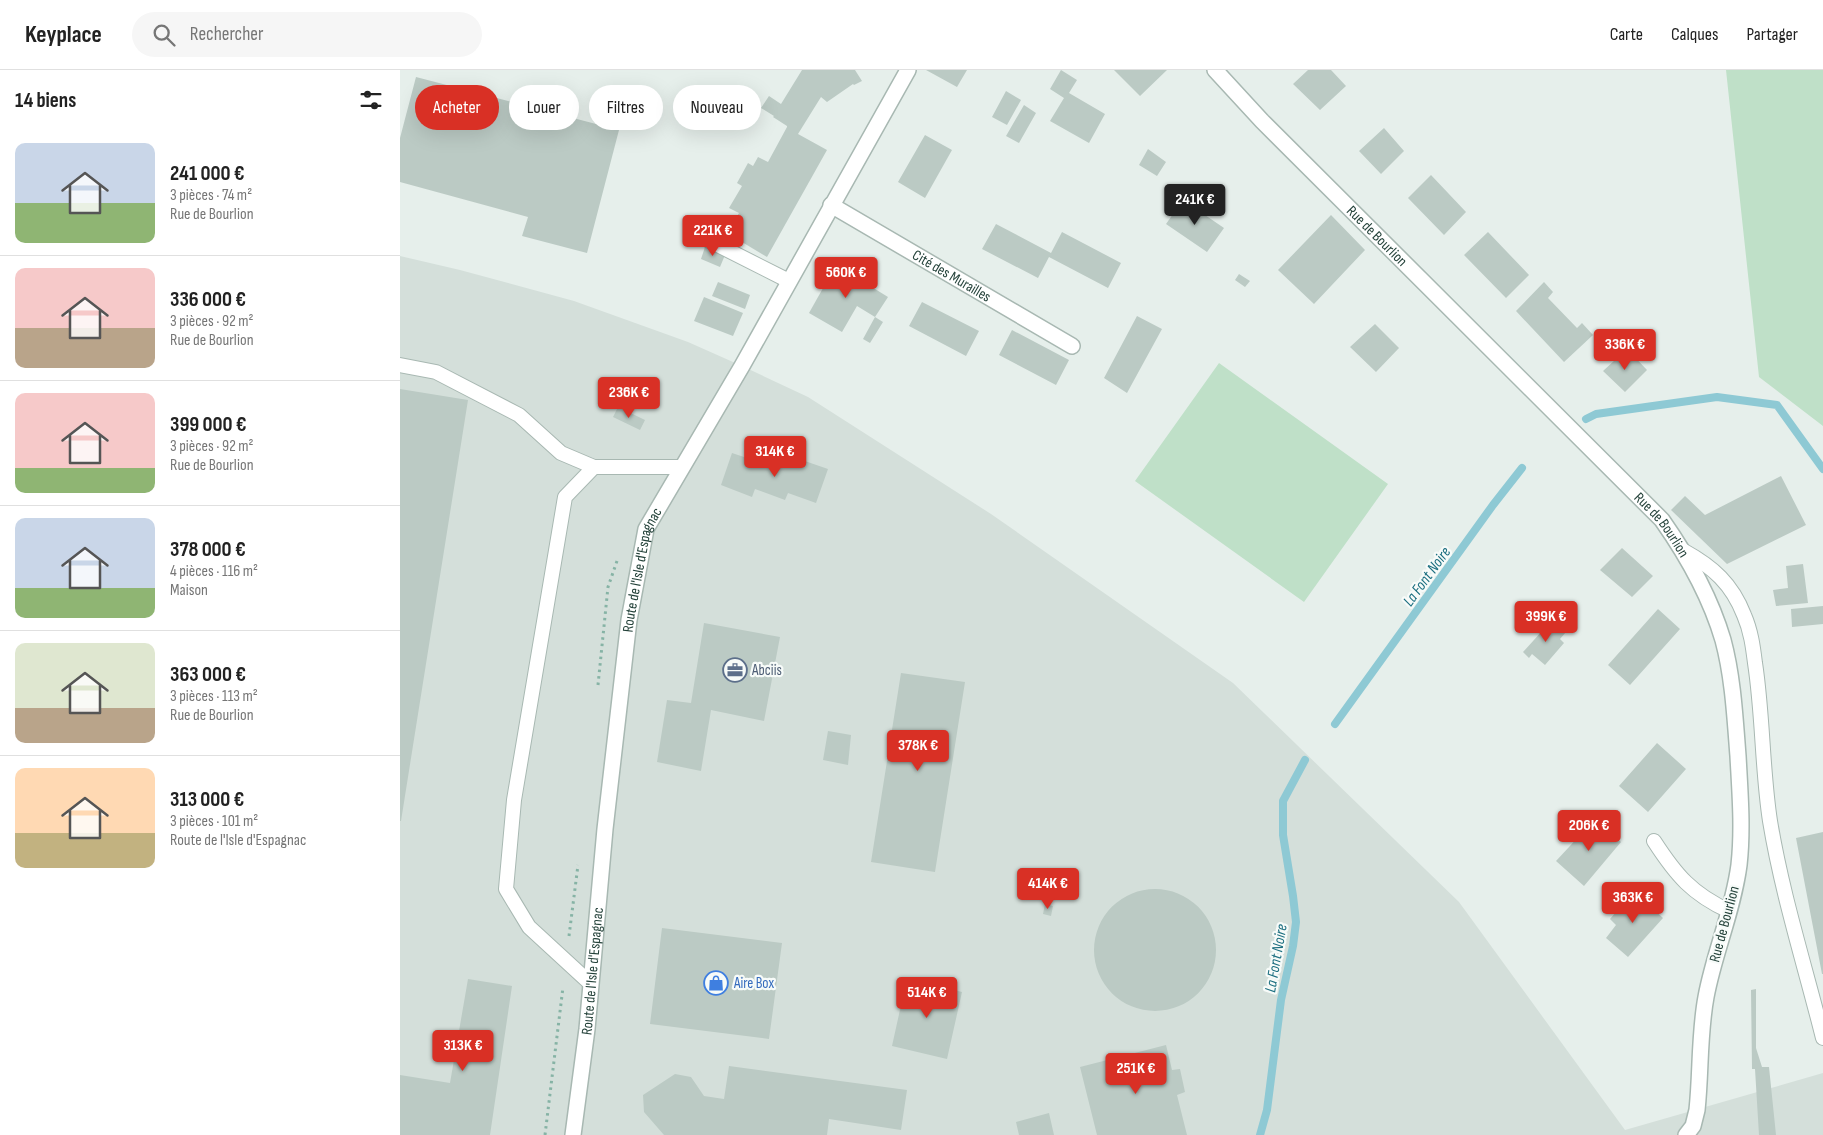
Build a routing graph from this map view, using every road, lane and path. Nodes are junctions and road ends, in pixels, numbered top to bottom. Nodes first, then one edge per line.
1 (908, 70) edge
2 (1215, 70) edge
3 (832, 205) junction
4 (696, 234) dead end
5 (789, 281) junction
6 (1072, 346) dead end
7 (400, 365) edge
8 (594, 467) junction
9 (682, 467) junction
10 (1684, 551) junction
11 (1654, 841) dead end
12 (1730, 911) junction
13 (591, 984) junction
14 (1823, 1038) edge
15 (573, 1135) edge
16 (1686, 1135) edge

1 - 3 street, Route de l'Isle d'Espagnac
2 - 10 street, Rue de Bourlion
3 - 5 street, Route de l'Isle d'Espagnac
3 - 6 street, Cité des Murailles
4 - 5 lane
5 - 9 street, Route de l'Isle d'Espagnac
7 - 8 lane
8 - 9 lane
8 - 13 lane
9 - 13 street, Route de l'Isle d'Espagnac
10 - 12 street, Rue de Bourlion
10 - 14 lane
11 - 12 lane
12 - 16 street, Rue de Bourlion
13 - 15 street, Route de l'Isle d'Espagnac

